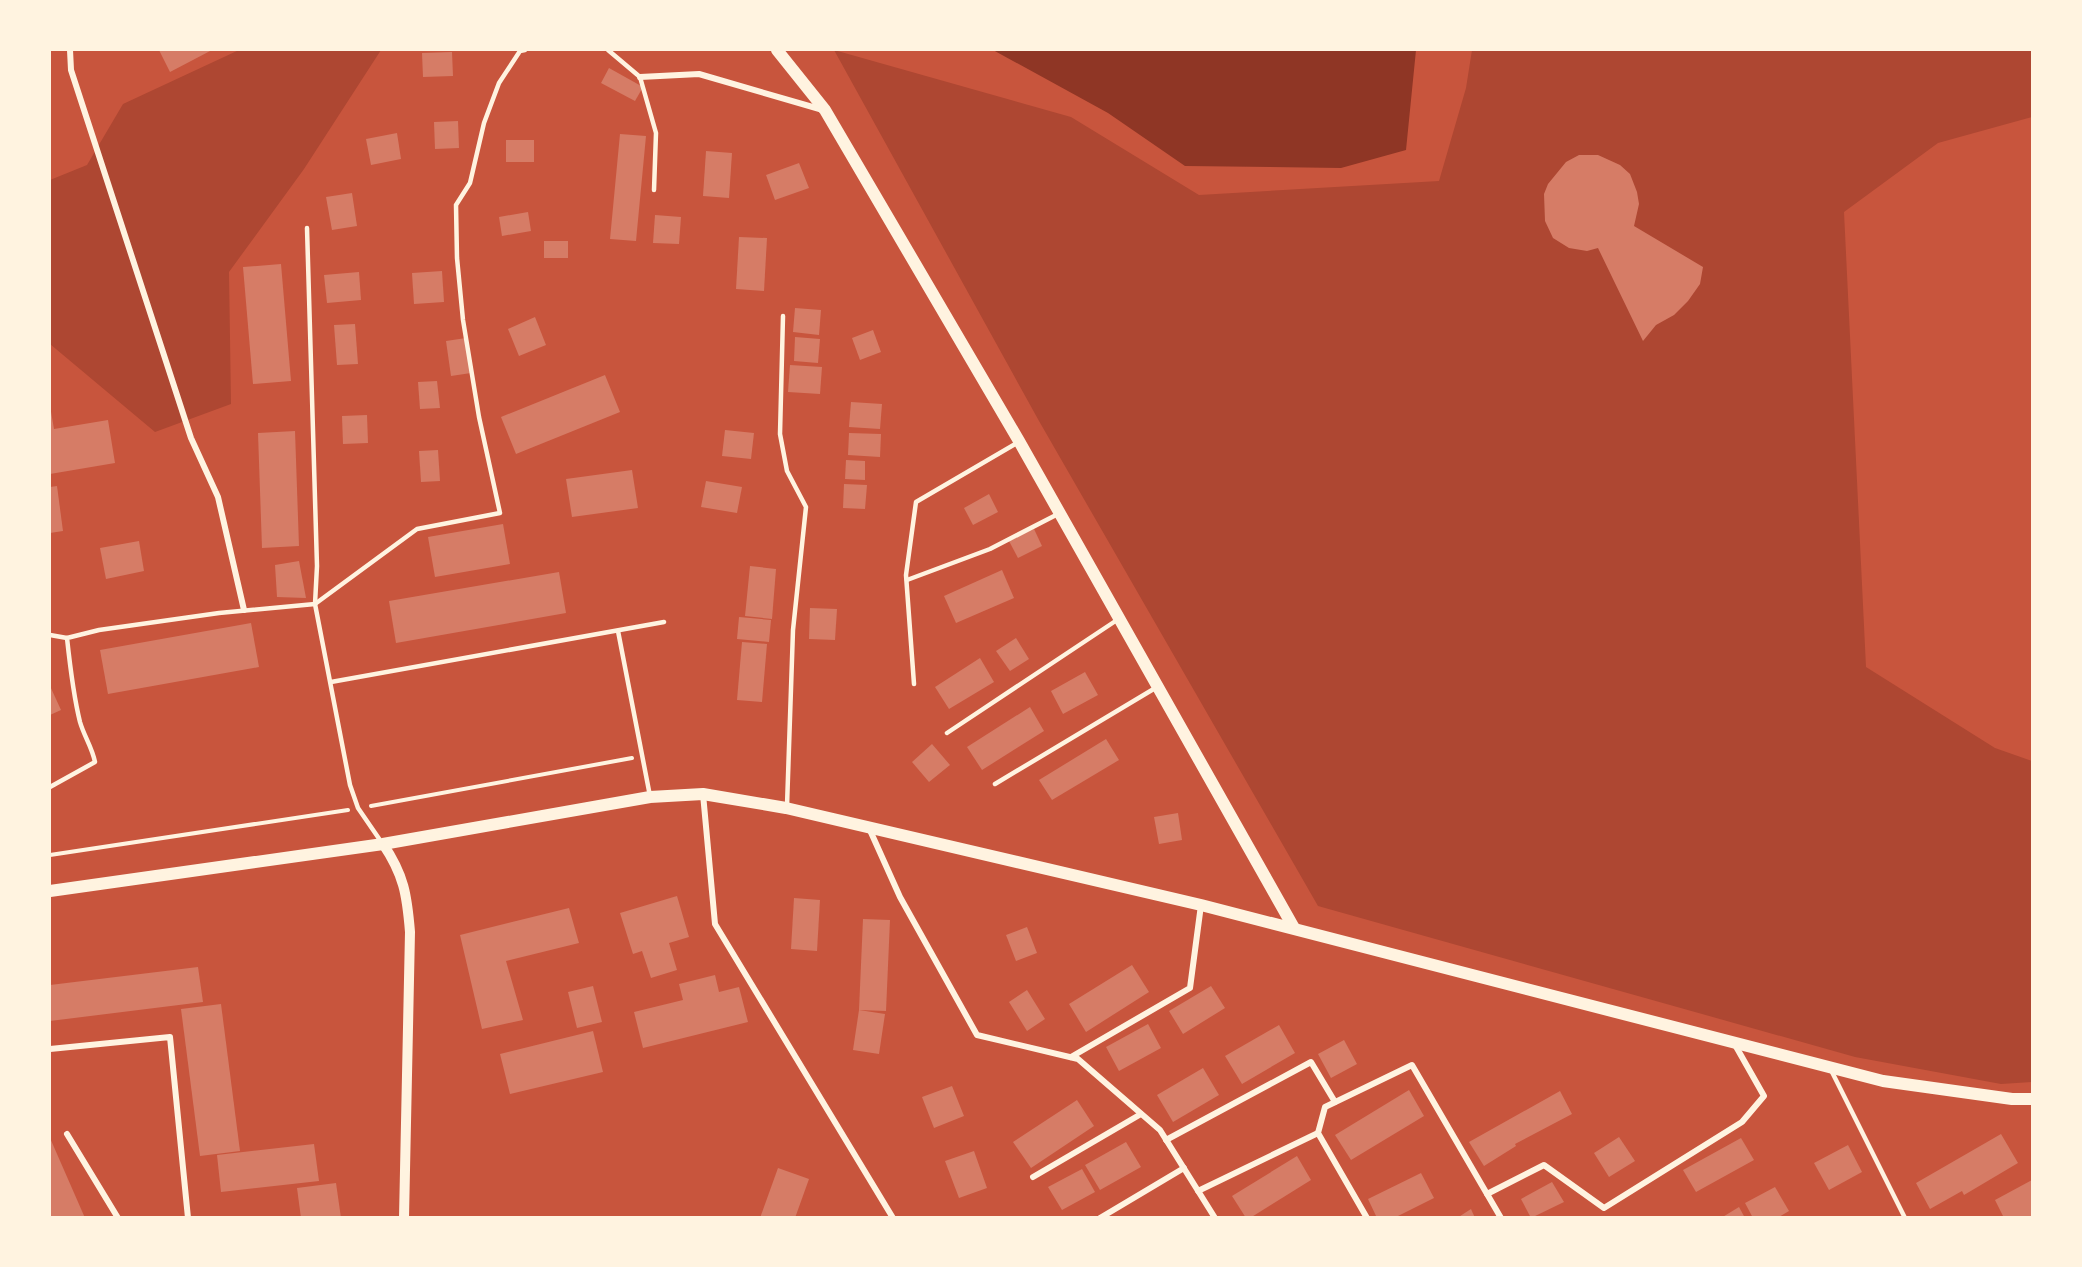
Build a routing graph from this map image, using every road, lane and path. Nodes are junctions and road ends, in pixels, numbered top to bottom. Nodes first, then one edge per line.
1 (70, 50) edge
2 (525, 50) edge
3 (608, 50) edge
4 (777, 50) edge
5 (640, 77) junction
6 (825, 110) junction
7 (654, 190) dead end
8 (308, 228) dead end
9 (783, 316) dead end
10 (1019, 441) junction
11 (1059, 513) junction
12 (907, 580) junction
13 (315, 604) junction
14 (244, 610) junction
15 (1119, 619) junction
16 (664, 622) dead end
17 (618, 631) junction
18 (50, 635) edge
19 (67, 638) junction
20 (331, 682) junction
21 (914, 684) dead end
22 (1157, 687) junction
23 (947, 734) dead end
24 (995, 784) dead end
25 (50, 787) edge
26 (703, 794) junction
27 (650, 797) junction
28 (786, 808) junction
29 (869, 828) junction
30 (383, 844) junction
31 (50, 891) edge
32 (1201, 905) junction
33 (1294, 928) junction
34 (1733, 1040) junction
35 (50, 1049) edge
36 (1071, 1058) junction
37 (1830, 1066) junction
38 (2032, 1099) edge
39 (1335, 1101) junction
40 (1141, 1114) junction
41 (1317, 1133) junction
42 (67, 1134) dead end
43 (1166, 1140) junction
44 (1184, 1168) junction
45 (1033, 1177) dead end
46 (1198, 1191) junction
47 (1487, 1194) junction
48 (118, 1218) edge
49 (189, 1218) edge
50 (404, 1218) edge
51 (893, 1218) edge
52 (1100, 1218) edge
53 (1215, 1218) edge
54 (1367, 1218) edge
55 (1501, 1218) edge
56 (1905, 1218) edge

1 - 14 street
2 - 13 lane
3 - 5 lane
4 - 6 main road
5 - 6 street
5 - 7 lane
6 - 10 main road
8 - 13 lane
9 - 28 lane
10 - 11 main road
10 - 12 lane
11 - 12 lane
11 - 15 main road
12 - 21 lane
13 - 14 lane
13 - 20 lane
14 - 19 lane
15 - 22 main road
15 - 23 lane
16 - 17 lane
17 - 20 lane
17 - 27 lane
18 - 19 lane
19 - 25 lane
20 - 30 lane
22 - 24 lane
22 - 33 main road
26 - 27 main road
26 - 28 main road
26 - 51 street
27 - 30 main road
28 - 29 main road
29 - 32 main road
29 - 36 street
30 - 31 main road
30 - 50 street
32 - 33 main road
32 - 36 street
33 - 34 main road
34 - 37 main road
34 - 47 street
35 - 49 street
36 - 40 street
37 - 38 main road
37 - 56 lane
39 - 41 street
39 - 43 street
39 - 47 street
40 - 43 street
40 - 45 street
41 - 46 street
41 - 54 street
42 - 48 street
43 - 44 street
44 - 46 street
44 - 52 street
46 - 53 street
47 - 55 street

